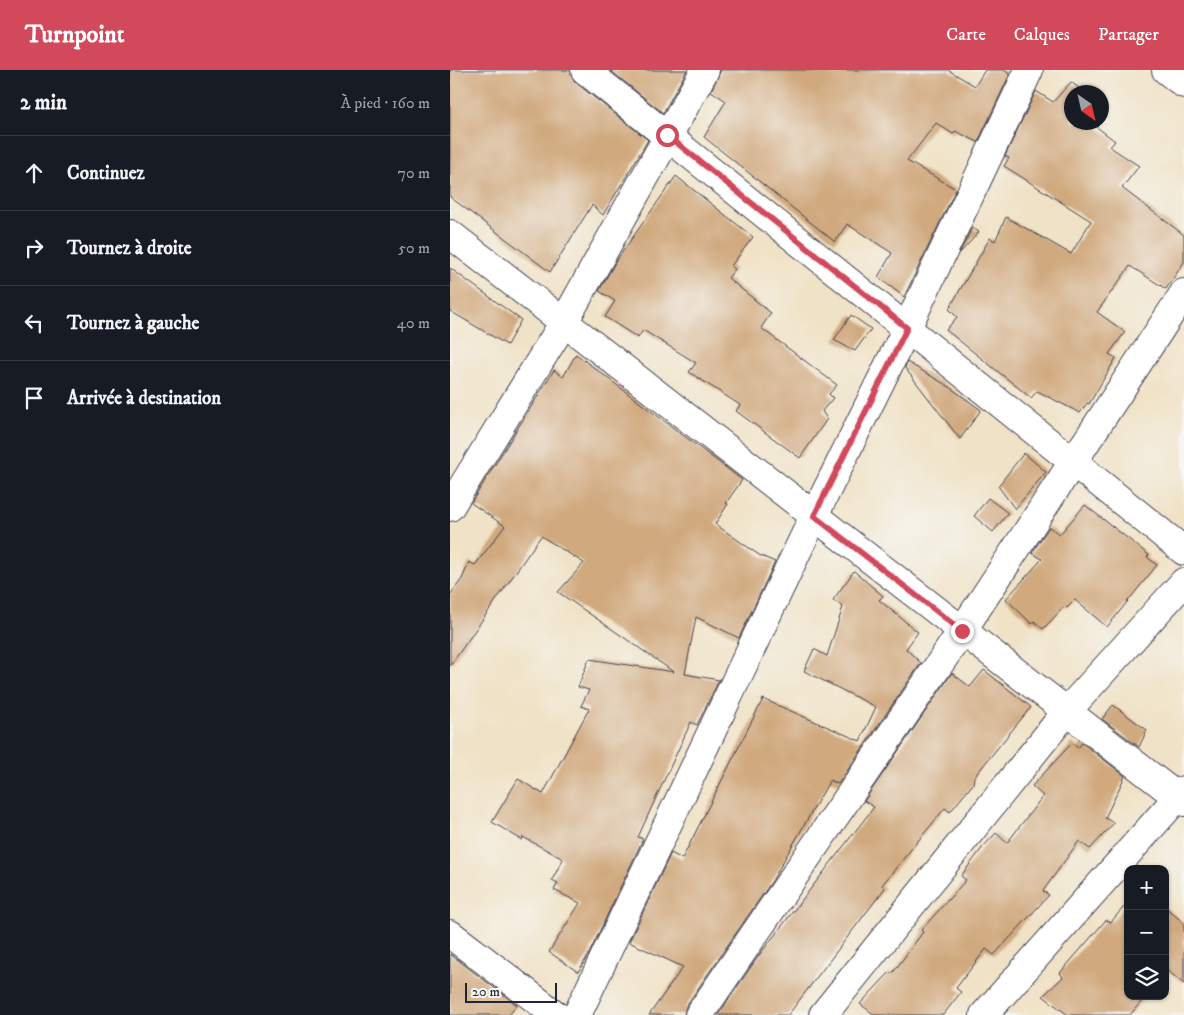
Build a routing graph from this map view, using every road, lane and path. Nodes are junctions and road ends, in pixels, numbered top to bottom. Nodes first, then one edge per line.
1 (586, 70) edge
2 (705, 70) edge
3 (1029, 70) edge
4 (1166, 70) edge
5 (1184, 84) edge
6 (667, 135) junction
7 (450, 234) edge
8 (1184, 292) edge
9 (564, 322) junction
10 (907, 328) junction
11 (1074, 462) junction
12 (450, 508) edge
13 (814, 516) junction
14 (1184, 551) edge
15 (1184, 582) edge
16 (962, 631) junction
17 (1067, 711) junction
18 (1182, 796) edge
19 (450, 934) edge
20 (556, 1015) edge
21 (576, 1015) edge
22 (699, 1015) edge
23 (823, 1015) edge
24 (984, 1015) edge

1 - 6 street
2 - 6 street
3 - 10 street
4 - 5 street
6 - 9 street
6 - 10 street
7 - 9 street
8 - 11 street
9 - 12 street
9 - 13 street
10 - 11 street
10 - 13 street
11 - 14 street
11 - 16 street
13 - 16 street
13 - 21 street
15 - 17 street
16 - 17 street
16 - 22 street
17 - 18 street
17 - 23 street
18 - 24 street
19 - 20 street

